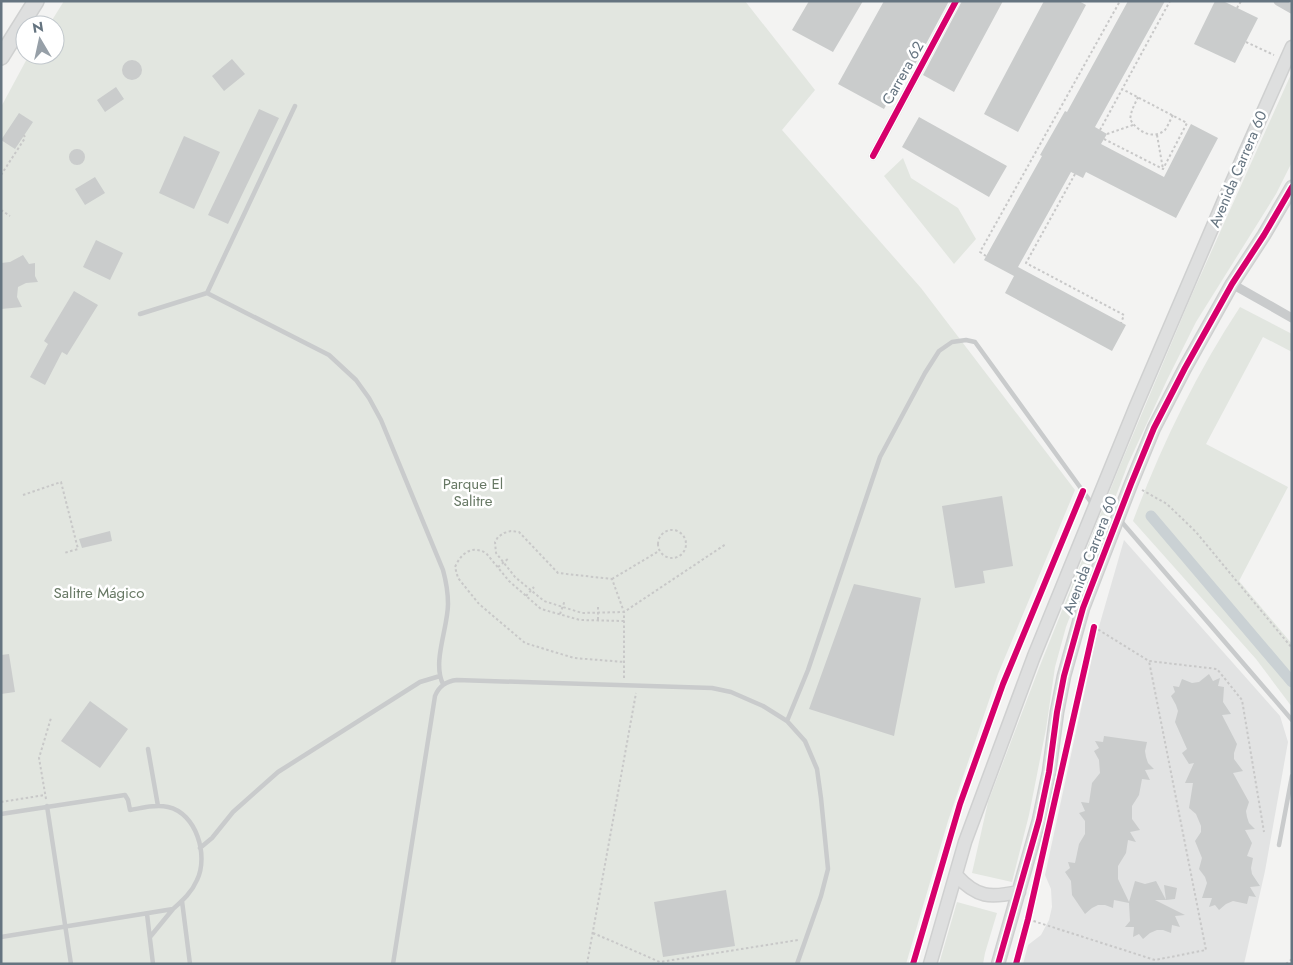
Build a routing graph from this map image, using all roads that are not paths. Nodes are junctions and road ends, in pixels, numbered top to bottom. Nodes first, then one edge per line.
1 (36, 1) edge
2 (956, 1) edge
3 (1278, 1) edge
4 (1292, 9) edge
5 (1292, 47) edge
6 (1, 57) edge
7 (295, 106) dead end
8 (873, 156) dead end
9 (1292, 186) edge
10 (1232, 284) junction
11 (207, 293) junction
12 (140, 314) dead end
13 (1292, 318) edge
14 (1094, 506) junction
15 (1117, 518) junction
16 (440, 676) junction
17 (443, 684) junction
18 (787, 720) junction
19 (1292, 720) edge
20 (148, 749) dead end
21 (1292, 776) edge
22 (47, 806) junction
23 (158, 806) junction
24 (1, 814) edge
25 (1279, 845) dead end
26 (200, 848) junction
27 (956, 875) junction
28 (1019, 892) junction
29 (182, 901) junction
30 (173, 909) junction
31 (147, 914) junction
32 (65, 927) junction
33 (1, 936) edge
34 (150, 937) junction
35 (70, 964) edge
36 (153, 964) edge
37 (190, 964) edge
38 (394, 964) edge
39 (797, 964) edge
40 (930, 964) edge
41 (998, 964) edge

1 - 6 main road
2 - 8 street, Carrera 62
3 - 4 street
5 - 14 main road, Avenida Carrera 60
7 - 11 lane
9 - 10 main road, Avenida Carrera 60
10 - 13 street
10 - 15 main road, Avenida Carrera 60
11 - 12 lane
11 - 16 lane
14 - 18 lane
14 - 27 main road, Avenida Carrera 60
15 - 19 lane
15 - 28 main road, Avenida Carrera 60
16 - 17 lane
16 - 26 lane
17 - 18 lane
17 - 38 lane
18 - 39 lane
20 - 23 lane
21 - 25 lane
22 - 23 lane
22 - 24 lane
22 - 32 lane
23 - 26 lane
26 - 29 lane
27 - 28 main road
27 - 40 main road, Avenida Carrera 60
28 - 41 main road, Avenida Carrera 60
29 - 30 lane
29 - 37 lane
30 - 31 lane
30 - 34 lane
31 - 32 lane
31 - 34 lane
32 - 33 lane
32 - 35 lane
34 - 36 lane

